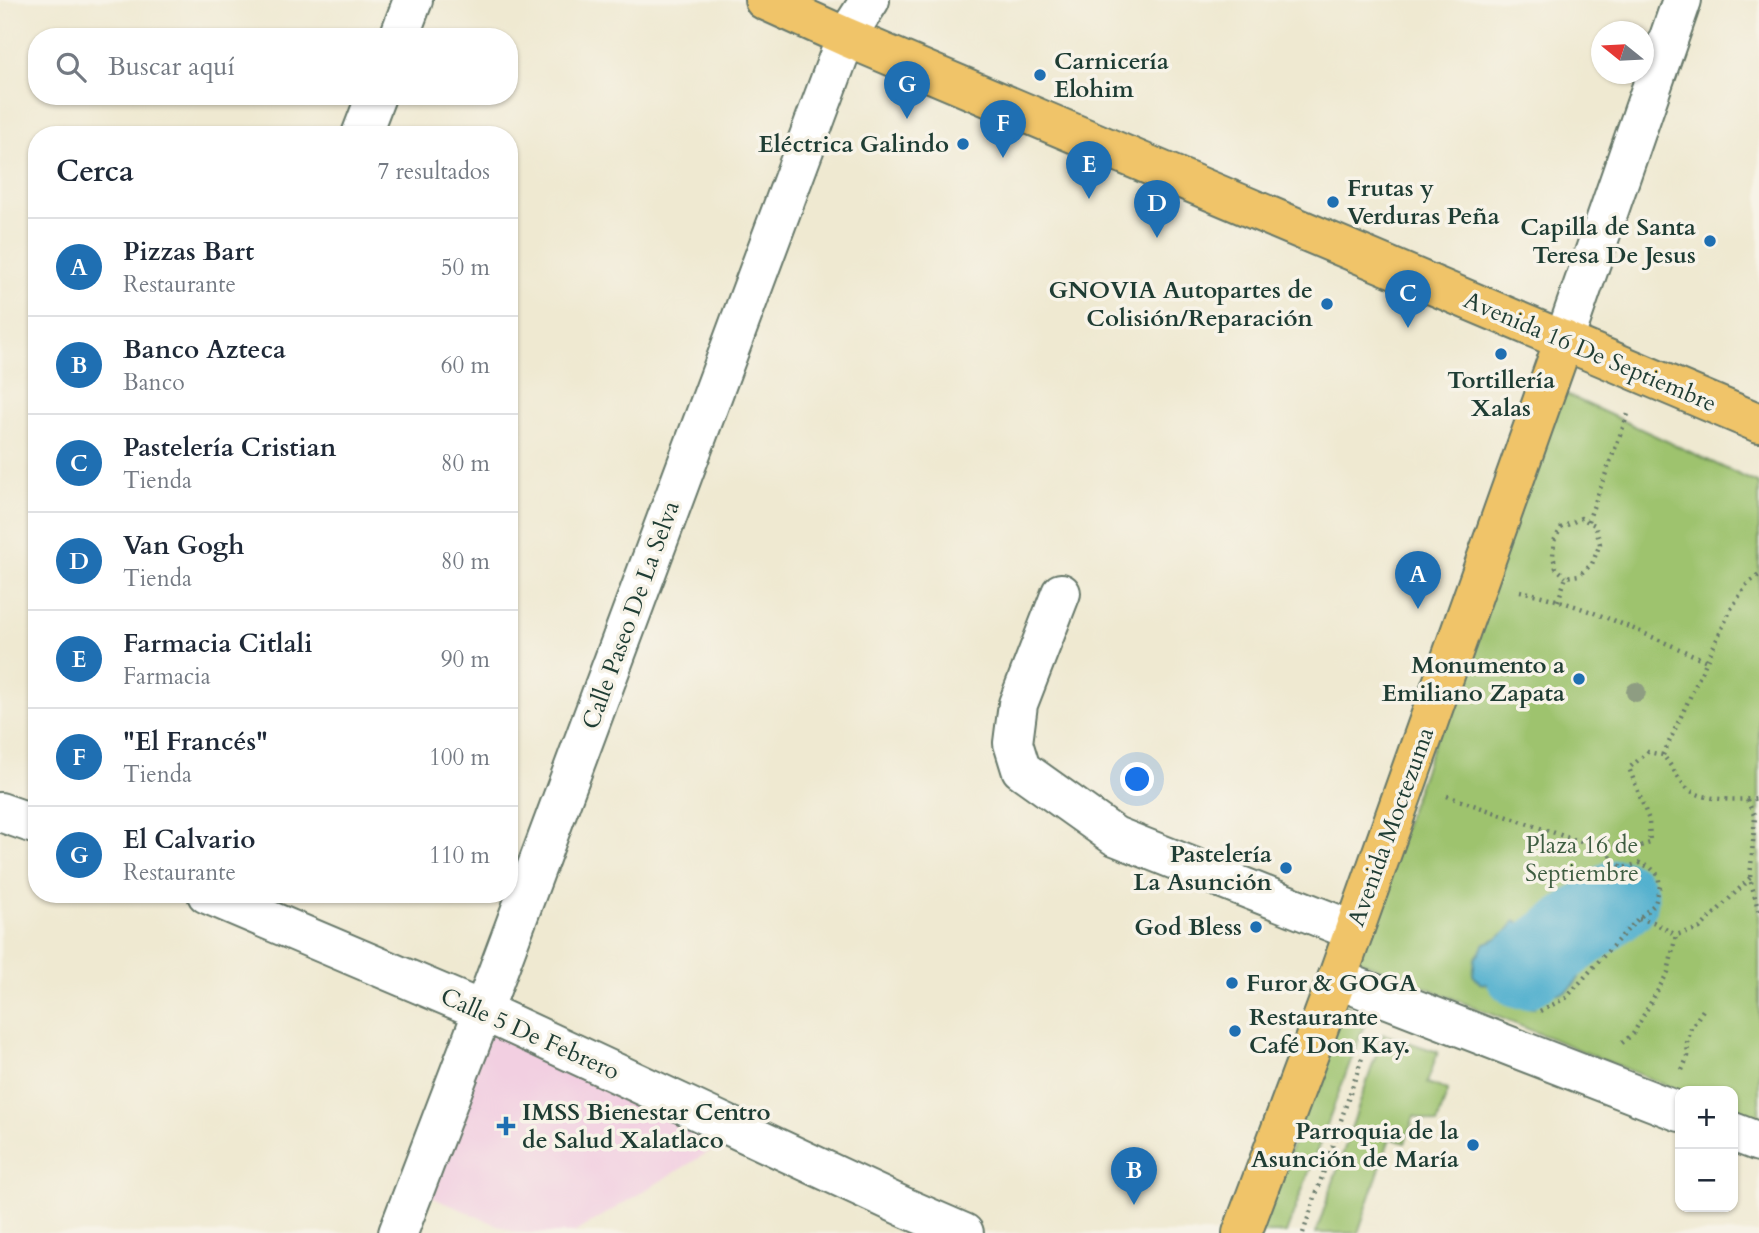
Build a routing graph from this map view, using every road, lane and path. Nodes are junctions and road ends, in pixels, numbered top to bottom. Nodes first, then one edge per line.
1 (414, 0) edge
2 (764, 0) edge
3 (870, 0) edge
4 (1682, 0) edge
5 (403, 28) edge
6 (846, 37) junction
7 (373, 105) edge
8 (364, 126) edge
9 (1564, 340) junction
10 (1759, 424) edge
11 (1621, 433) dead end
12 (1588, 521) junction
13 (1759, 575) edge
14 (1566, 576) junction
15 (1478, 582) junction
16 (1061, 593) dead end
17 (1558, 601) junction
18 (1707, 661) junction
19 (1663, 755) junction
20 (1407, 782) junction
21 (1759, 798) edge
22 (1747, 800) junction
23 (0, 813) edge
24 (28, 822) edge
25 (1759, 833) edge
26 (1753, 838) junction
27 (1607, 842) junction
28 (1750, 878) junction
29 (1759, 882) edge
30 (228, 903) edge
31 (1759, 913) edge
32 (1637, 919) junction
33 (1354, 931) junction
34 (1676, 935) junction
35 (1337, 979) junction
36 (1382, 996) junction
37 (1703, 1010) dead end
38 (482, 1011) junction
39 (1539, 1012) dead end
40 (1574, 1071) junction
41 (1682, 1086) edge
42 (1675, 1092) edge
43 (1738, 1134) edge
44 (1759, 1142) edge
45 (898, 1220) edge
46 (398, 1233) edge
47 (964, 1233) edge
48 (1241, 1233) edge
49 (1303, 1233) edge

1 - 5 street
2 - 6 main road, Avenida 16 De Septiembre
3 - 6 street, Calle Paseo De La Selva
4 - 9 street
6 - 9 main road, Avenida 16 De Septiembre
6 - 38 street, Calle Paseo De La Selva
7 - 8 street
9 - 10 main road, Avenida 16 De Septiembre
9 - 15 main road, Avenida Moctezuma
11 - 12 path
12 - 14 path
12 - 14 path
13 - 18 path
14 - 17 path
15 - 17 path
15 - 20 main road, Avenida Moctezuma
16 - 33 street
17 - 18 path
18 - 19 path
19 - 22 path
19 - 27 path
20 - 27 path
20 - 33 main road, Avenida Moctezuma
21 - 22 path
22 - 26 path
23 - 24 street
25 - 26 path
26 - 28 path
27 - 32 path
28 - 29 path
28 - 31 path
28 - 34 path
30 - 38 street, Calle 5 De Febrero
32 - 34 path
32 - 39 path
33 - 35 main road, Avenida Moctezuma
34 - 40 path
35 - 36 street
35 - 48 main road, Avenida Moctezuma
36 - 40 street
36 - 49 path
37 - 41 path
38 - 45 street, Calle 5 De Febrero
38 - 46 street, Calle Paseo De La Selva
40 - 42 street
43 - 44 street
45 - 47 street, Calle 5 De Febrero

